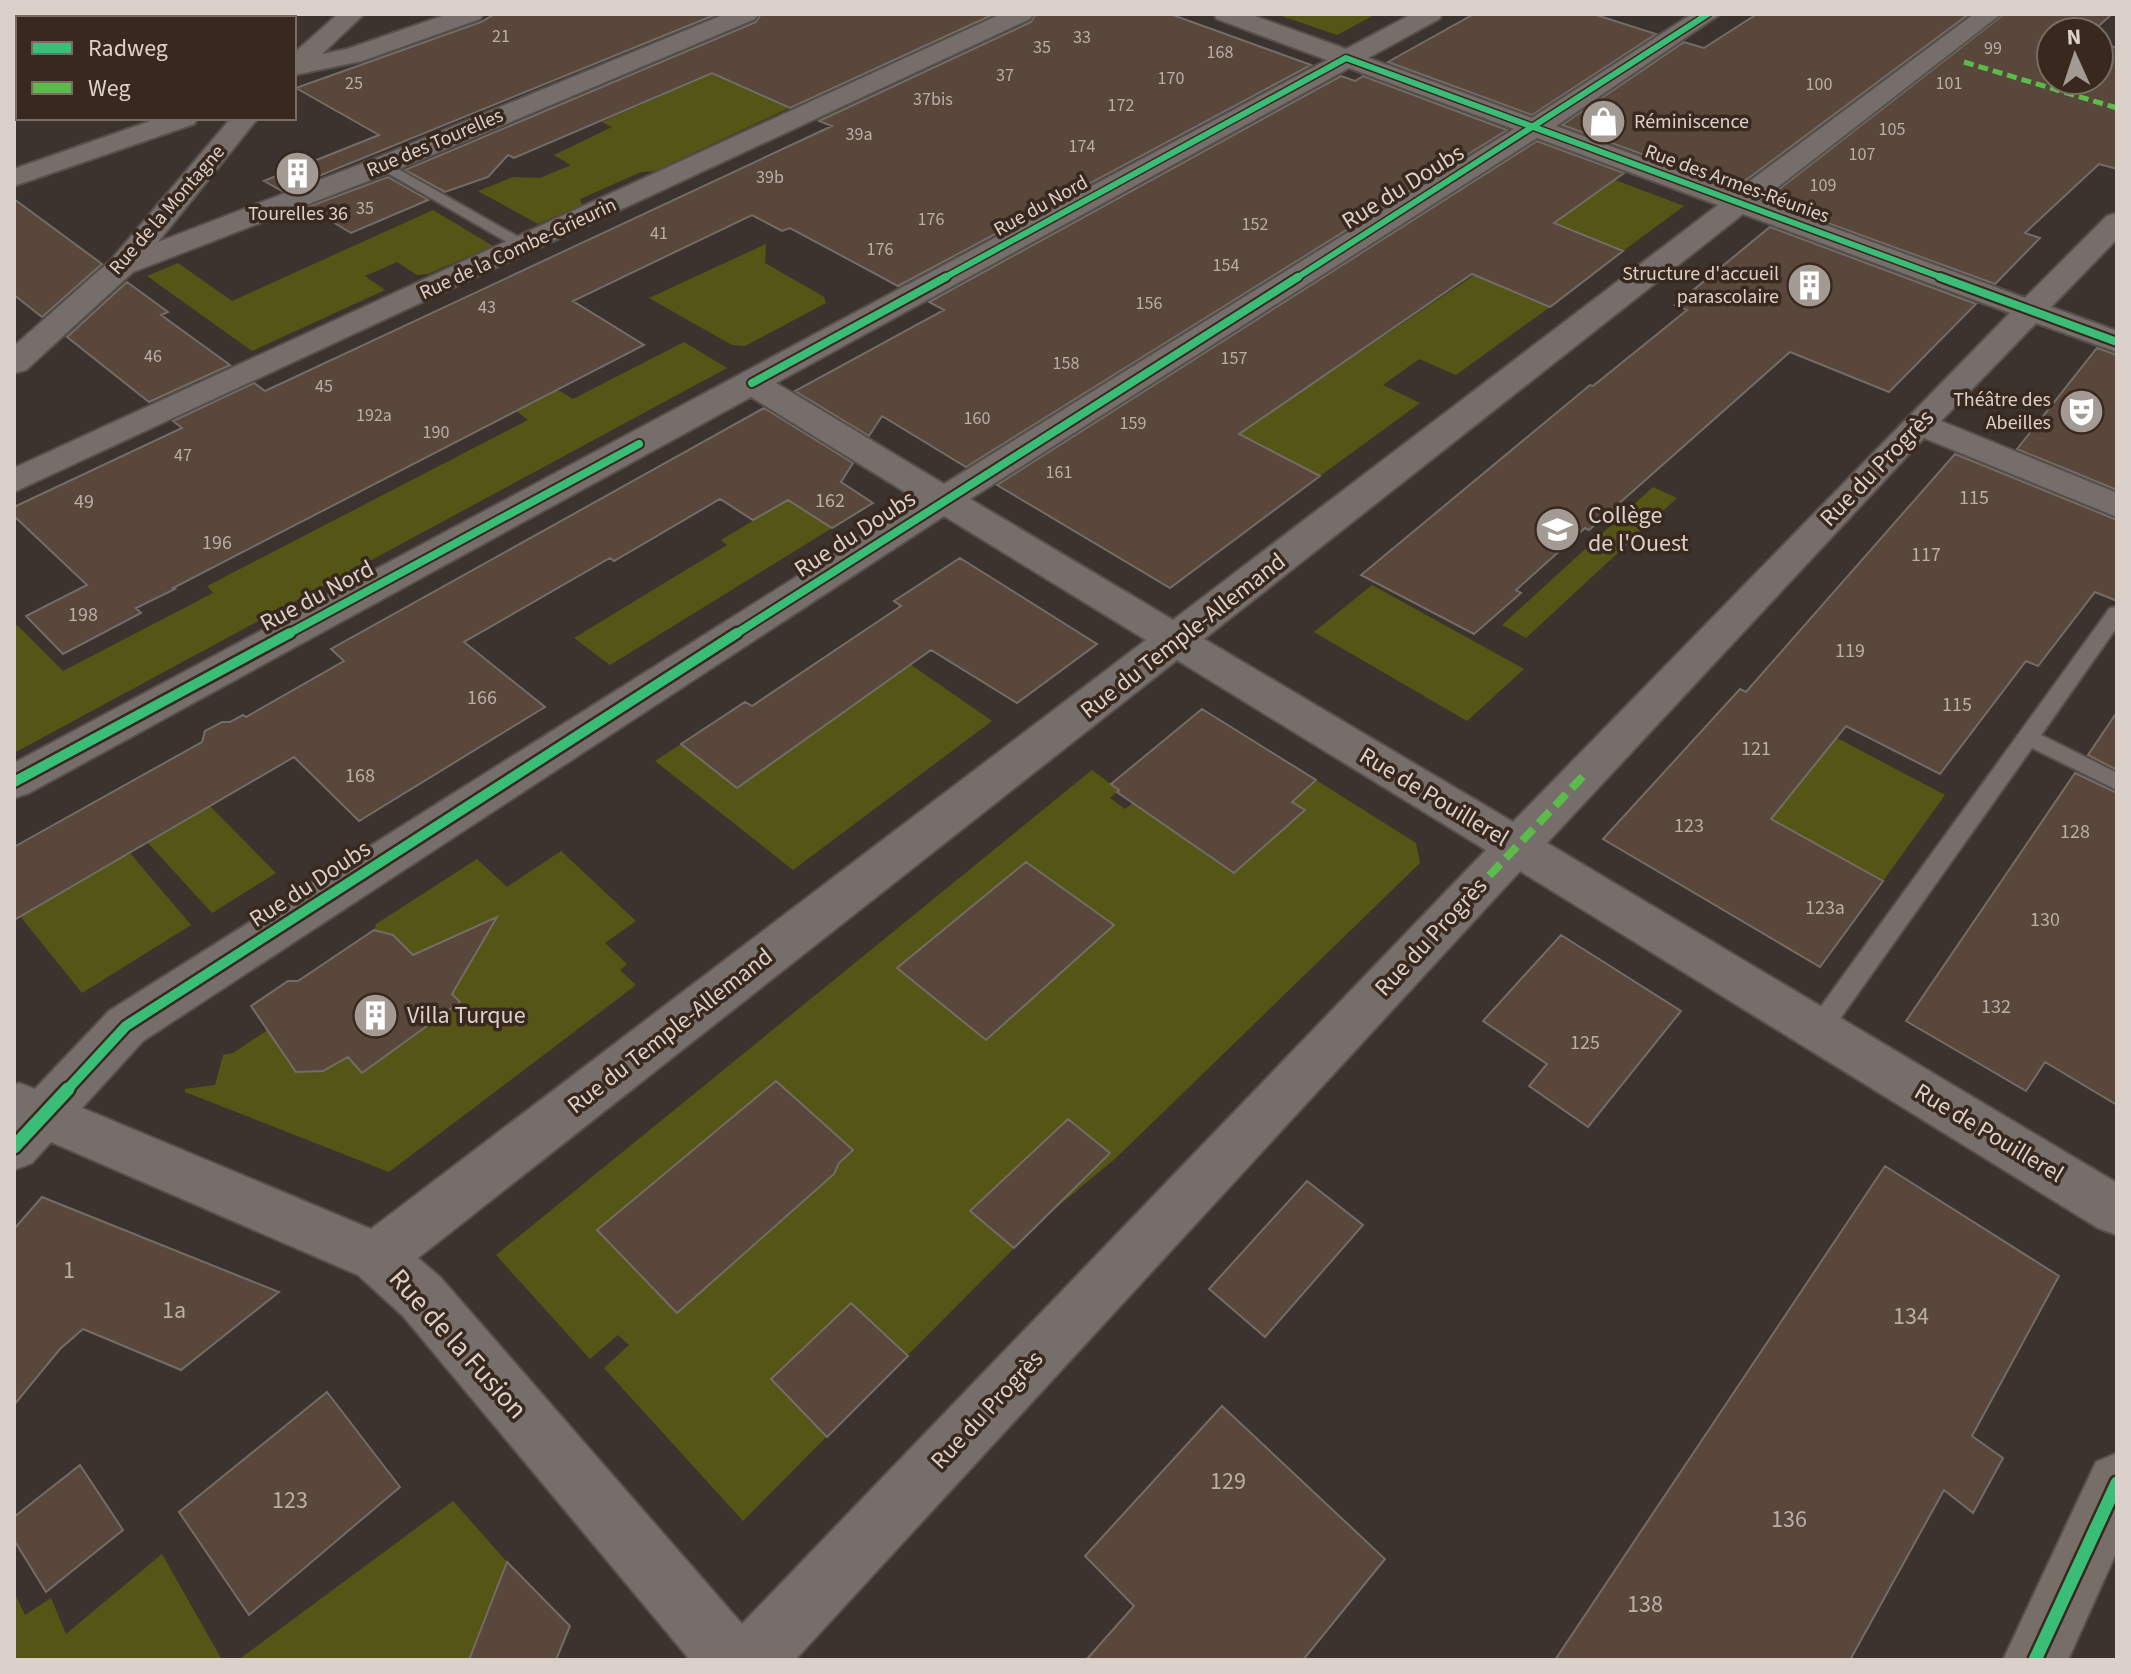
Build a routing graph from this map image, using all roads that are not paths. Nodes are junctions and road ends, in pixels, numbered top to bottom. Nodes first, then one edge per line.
1 (352, 14) edge
2 (471, 14) edge
3 (746, 14) edge
4 (1021, 14) edge
5 (1226, 14) edge
6 (1430, 14) edge
7 (1708, 14) edge
8 (1989, 14) edge
9 (1346, 58) junction
10 (296, 65) edge
11 (296, 67) edge
12 (179, 120) edge
13 (243, 120) edge
14 (1533, 129) junction
15 (384, 165) junction
16 (14, 178) edge
17 (1738, 204) junction
18 (2117, 222) edge
19 (524, 246) junction
20 (122, 266) junction
21 (2031, 311) junction
22 (2117, 342) edge
23 (14, 363) edge
24 (752, 383) junction
25 (1919, 424) junction
26 (14, 481) edge
27 (945, 499) junction
28 (2117, 506) edge
29 (2117, 613) edge
30 (1177, 640) junction
31 (2028, 737) junction
32 (14, 782) edge
33 (2117, 782) edge
34 (1516, 847) junction
35 (1818, 1030) junction
36 (24, 1121) edge
37 (2117, 1211) edge
38 (377, 1257) junction
39 (2117, 1483) edge
40 (731, 1660) edge
41 (752, 1660) edge
42 (2035, 1660) edge

1 - 10 street
2 - 11 street
3 - 15 street, Rue des Tourelles
4 - 19 street, Rue de la Combe-Grieurin
5 - 9 street, Rue des Armes-Réunies
6 - 9 street, Rue du Nord
7 - 14 street, Rue du Doubs
8 - 17 street, Rue du Temple-Allemand
9 - 14 street, Rue des Armes-Réunies
9 - 24 street, Rue du Nord
12 - 16 street
13 - 20 street, Rue de la Montagne
14 - 17 street, Rue des Armes-Réunies
14 - 27 street, Rue du Doubs
15 - 19 lane
15 - 20 street, Rue des Tourelles
17 - 21 street, Rue des Armes-Réunies
17 - 30 street, Rue du Temple-Allemand
18 - 21 street, Rue du Progrès
19 - 26 street, Rue de la Combe-Grieurin
20 - 23 street, Rue de la Montagne
21 - 22 street, Rue des Armes-Réunies
21 - 25 street, Rue du Progrès
24 - 27 street, Rue de Pouillerel
24 - 32 street, Rue du Nord
25 - 28 street
25 - 34 street, Rue du Progrès
27 - 30 street, Rue de Pouillerel
27 - 36 street, Rue du Doubs
29 - 31 lane
30 - 34 street, Rue de Pouillerel
30 - 38 street, Rue du Temple-Allemand
31 - 33 lane
31 - 35 lane
34 - 35 street, Rue de Pouillerel
34 - 41 street, Rue du Progrès
35 - 37 street, Rue de Pouillerel
36 - 38 street, Rue de la Fusion
38 - 40 street, Rue de la Fusion
39 - 42 main road

